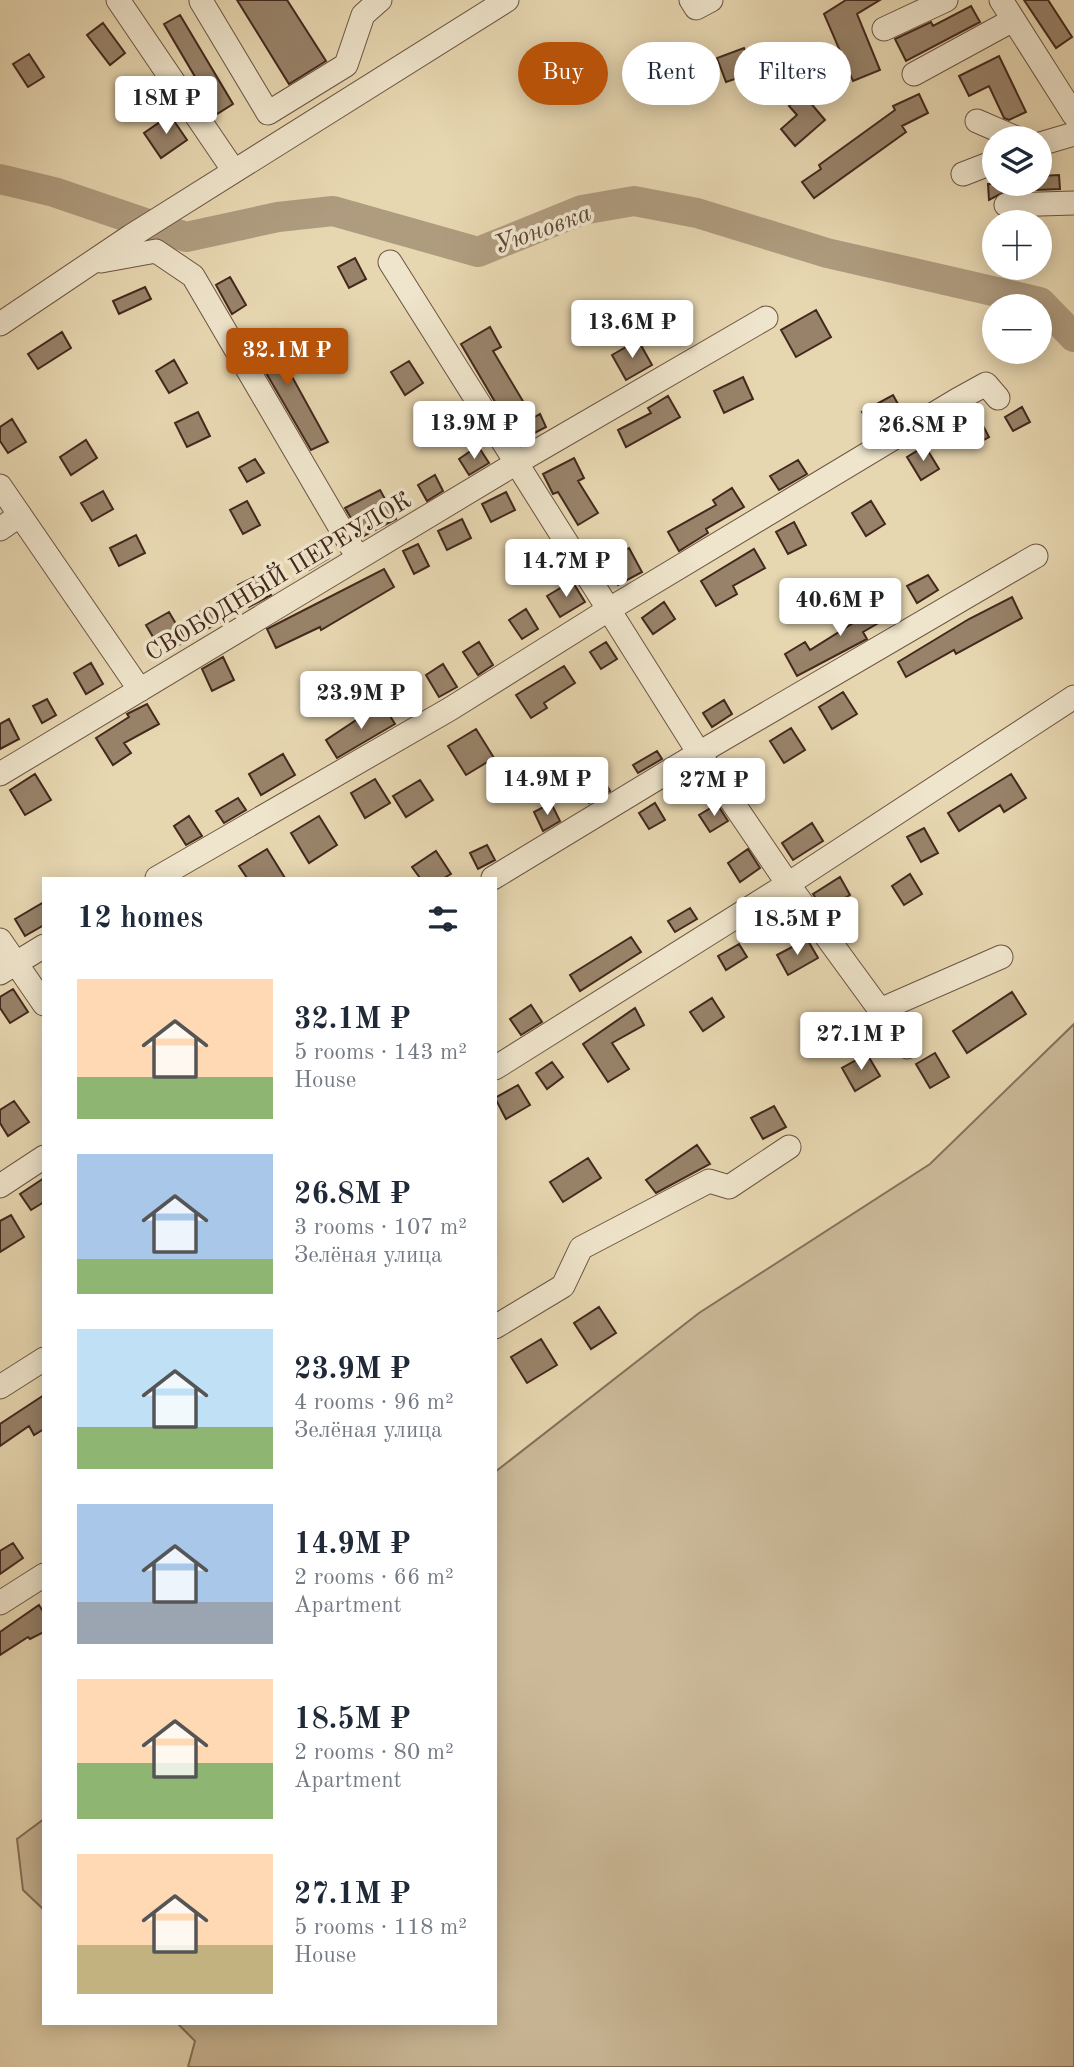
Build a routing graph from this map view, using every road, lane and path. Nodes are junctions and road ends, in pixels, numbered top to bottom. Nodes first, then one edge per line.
1 (118, 0) edge
2 (380, 0) edge
3 (508, 0) edge
4 (691, 0) edge
5 (711, 0) edge
6 (946, 0) edge
7 (1000, 0) edge
8 (201, 1) edge
9 (1013, 20) junction
10 (884, 29) dead end
11 (914, 74) dead end
12 (1072, 109) edge
13 (977, 121) dead end
14 (988, 126) edge
15 (1074, 134) edge
16 (1052, 141) edge
17 (982, 167) edge
18 (234, 171) junction
19 (963, 174) dead end
20 (1074, 203) edge
21 (1006, 205) dead end
22 (390, 262) dead end
23 (92, 263) junction
24 (766, 318) dead end
25 (0, 324) edge
26 (998, 397) dead end
27 (518, 461) junction
28 (0, 486) edge
29 (20, 514) junction
30 (0, 529) edge
31 (1036, 556) dead end
32 (358, 558) junction
33 (608, 610) junction
34 (140, 690) junction
35 (1074, 697) edge
36 (699, 753) junction
37 (0, 774) edge
38 (159, 877) edge
39 (495, 877) edge
40 (788, 884) junction
41 (0, 940) edge
42 (42, 947) edge
43 (1002, 957) dead end
44 (8, 968) edge
45 (42, 1002) edge
46 (880, 1010) junction
47 (907, 1047) dead end
48 (497, 1067) edge
49 (789, 1147) dead end
50 (42, 1158) edge
51 (0, 1186) edge
52 (497, 1325) edge
53 (42, 1360) edge
54 (0, 1387) edge
55 (42, 1576) edge
56 (0, 1603) edge

1 - 18 street
2 - 8 street
3 - 18 street
4 - 5 street
6 - 10 street
7 - 9 street
9 - 11 street
9 - 12 street
13 - 14 street
15 - 16 street
17 - 19 street
18 - 23 street
20 - 21 street
22 - 27 street
23 - 25 street
23 - 32 street
24 - 27 street, СВОБОДНЫЙ ПЕРЕУЛОК
26 - 33 street
27 - 32 street, СВОБОДНЫЙ ПЕРЕУЛОК
27 - 33 street
28 - 29 street
29 - 30 street
29 - 34 street
31 - 36 street
32 - 34 street, СВОБОДНЫЙ ПЕРЕУЛОК
33 - 36 street
33 - 38 street
34 - 37 street, СВОБОДНЫЙ ПЕРЕУЛОК
35 - 40 street
36 - 39 street
36 - 40 street
40 - 46 street
40 - 48 street
41 - 44 street
42 - 44 street
43 - 46 street
44 - 45 street
46 - 47 street
49 - 52 street
50 - 51 street
53 - 54 street
55 - 56 street

